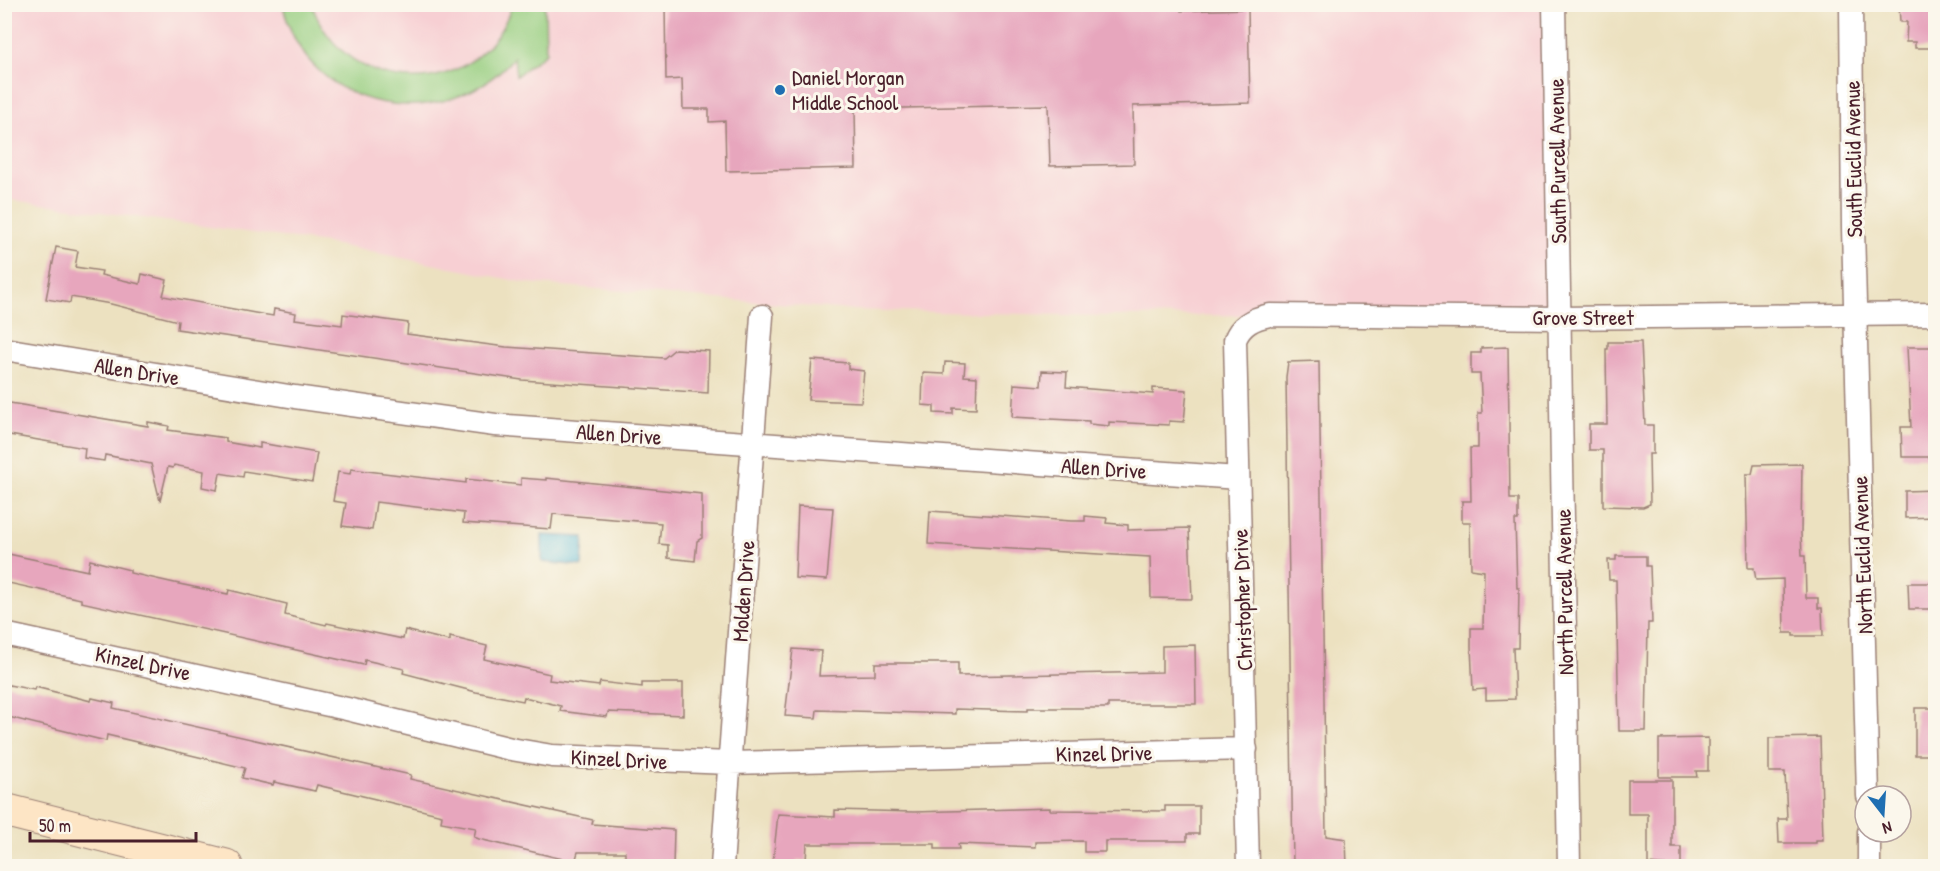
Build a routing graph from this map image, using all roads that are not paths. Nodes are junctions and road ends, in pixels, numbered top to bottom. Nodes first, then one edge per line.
1 (1554, 4) edge
2 (1851, 4) edge
3 (1856, 314) junction
4 (1935, 314) edge
5 (762, 316) dead end
6 (1559, 318) junction
7 (1238, 333) joint
8 (4, 349) edge
9 (752, 443) junction
10 (1238, 477) junction
11 (4, 634) edge
12 (1246, 749) junction
13 (730, 763) junction
14 (1868, 784) edge
15 (4, 810) edge
16 (1869, 844) edge
17 (226, 867) edge
18 (722, 867) edge
19 (1248, 867) edge
20 (1569, 867) edge
21 (1869, 867) edge

1 - 6 street, South Purcell Avenue
2 - 3 street, South Euclid Avenue
3 - 4 street, Grove Street
3 - 6 street, Grove Street
3 - 14 street, North Euclid Avenue
5 - 9 street, Molden Drive
6 - 7 street, Grove Street
6 - 20 street, North Purcell Avenue
7 - 10 street, Christopher Drive
8 - 9 street, Allen Drive
9 - 10 street, Allen Drive
9 - 13 street, Molden Drive
10 - 12 street, Christopher Drive
11 - 13 street, Kinzel Drive
12 - 13 street, Kinzel Drive
12 - 19 street, Christopher Drive
13 - 18 street, Molden Drive
15 - 17 street
16 - 21 street

